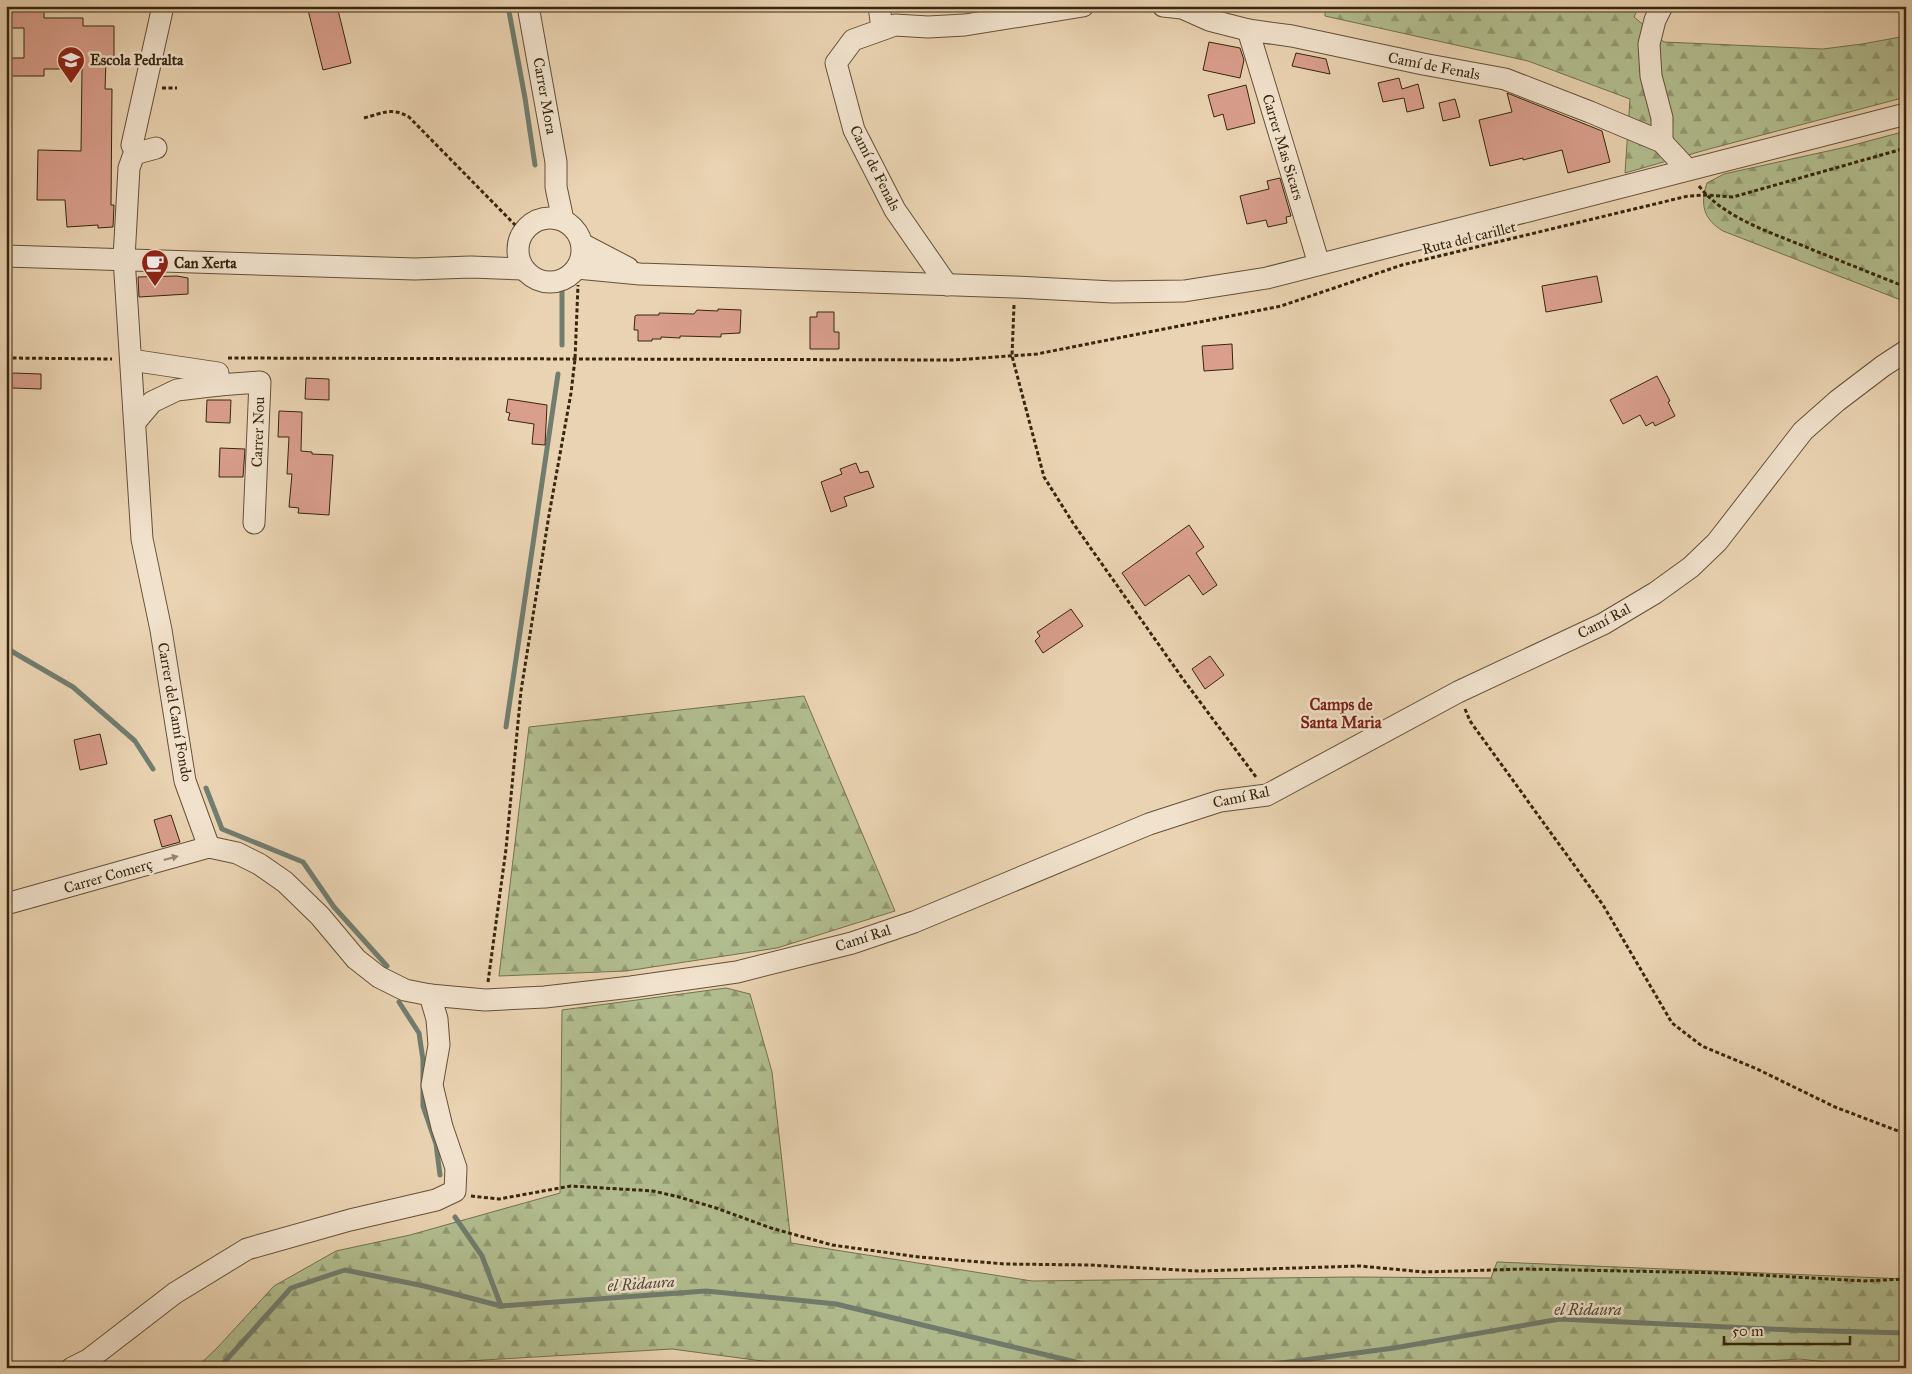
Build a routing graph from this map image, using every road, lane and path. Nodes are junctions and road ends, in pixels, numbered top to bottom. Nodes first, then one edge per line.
1 (163, 6) edge
2 (528, 6) edge
3 (880, 6) edge
4 (1083, 6) edge
5 (1163, 6) edge
6 (1662, 6) edge
7 (1006, 12) edge
8 (882, 28) junction
9 (1248, 30) junction
10 (1906, 114) edge
11 (364, 118) dead end
12 (1662, 142) junction
13 (132, 145) dead end
14 (156, 148) dead end
15 (1906, 148) edge
16 (1687, 170) junction
17 (556, 187) junction
18 (1706, 195) junction
19 (563, 220) junction
20 (525, 233) junction
21 (582, 244) junction
22 (6, 256) edge
23 (124, 258) junction
24 (1318, 264) junction
25 (471, 266) junction
26 (523, 269) junction
27 (573, 271) junction
28 (640, 274) junction
29 (947, 285) junction
30 (1014, 287) junction
31 (1906, 288) edge
32 (1906, 351) edge
33 (1012, 356) junction
34 (6, 358) edge
35 (224, 358) dead end
36 (575, 359) junction
37 (132, 360) junction
38 (219, 385) junction
39 (136, 421) junction
40 (254, 523) dead end
41 (1458, 692) junction
42 (1267, 795) junction
43 (209, 847) junction
44 (6, 904) edge
45 (430, 995) junction
46 (485, 1000) junction
47 (1906, 1134) edge
48 (455, 1191) junction
49 (1906, 1279) edge
50 (72, 1368) edge

1 - 13 street
2 - 17 street, Carrer Mora
3 - 8 street
4 - 7 street, Camí de Fenals
5 - 9 street, Camí de Fenals
6 - 12 street
7 - 8 street, Camí de Fenals
8 - 29 street, Camí de Fenals
9 - 12 street, Camí de Fenals
9 - 24 street, Carrer Mas Sicars
10 - 16 street
11 - 20 path
12 - 16 street, Camí de Fenals
14 - 23 street, Carrer del Camí Fondo
15 - 18 path, Ruta del carillet
16 - 18 path
16 - 24 street
17 - 19 street, Carrer Mora
17 - 20 street, Carrer Mora
18 - 31 path
18 - 33 path, Ruta del carillet
19 - 20 street
19 - 21 street
20 - 25 street
20 - 26 street
21 - 27 street
21 - 28 street
22 - 23 street
23 - 25 street
23 - 37 street, Carrer del Camí Fondo
24 - 30 street
25 - 26 street
26 - 27 street
27 - 28 street
27 - 36 path
28 - 29 street
29 - 30 street
30 - 33 path
32 - 41 street, Camí Ral
33 - 36 path, Ruta del carillet
33 - 42 path
34 - 37 path
35 - 36 path, Ruta del carillet
36 - 46 path
37 - 38 street
37 - 39 street, Carrer del Camí Fondo
38 - 39 street
38 - 40 street, Carrer Nou
39 - 43 street, Carrer del Camí Fondo
41 - 42 street, Camí Ral
41 - 47 path
42 - 46 street, Camí Ral
44 -> 43 street, Carrer Comerç
43 - 45 street
45 - 46 street, Camí Ral
45 - 48 street
48 - 49 path
48 - 50 street

